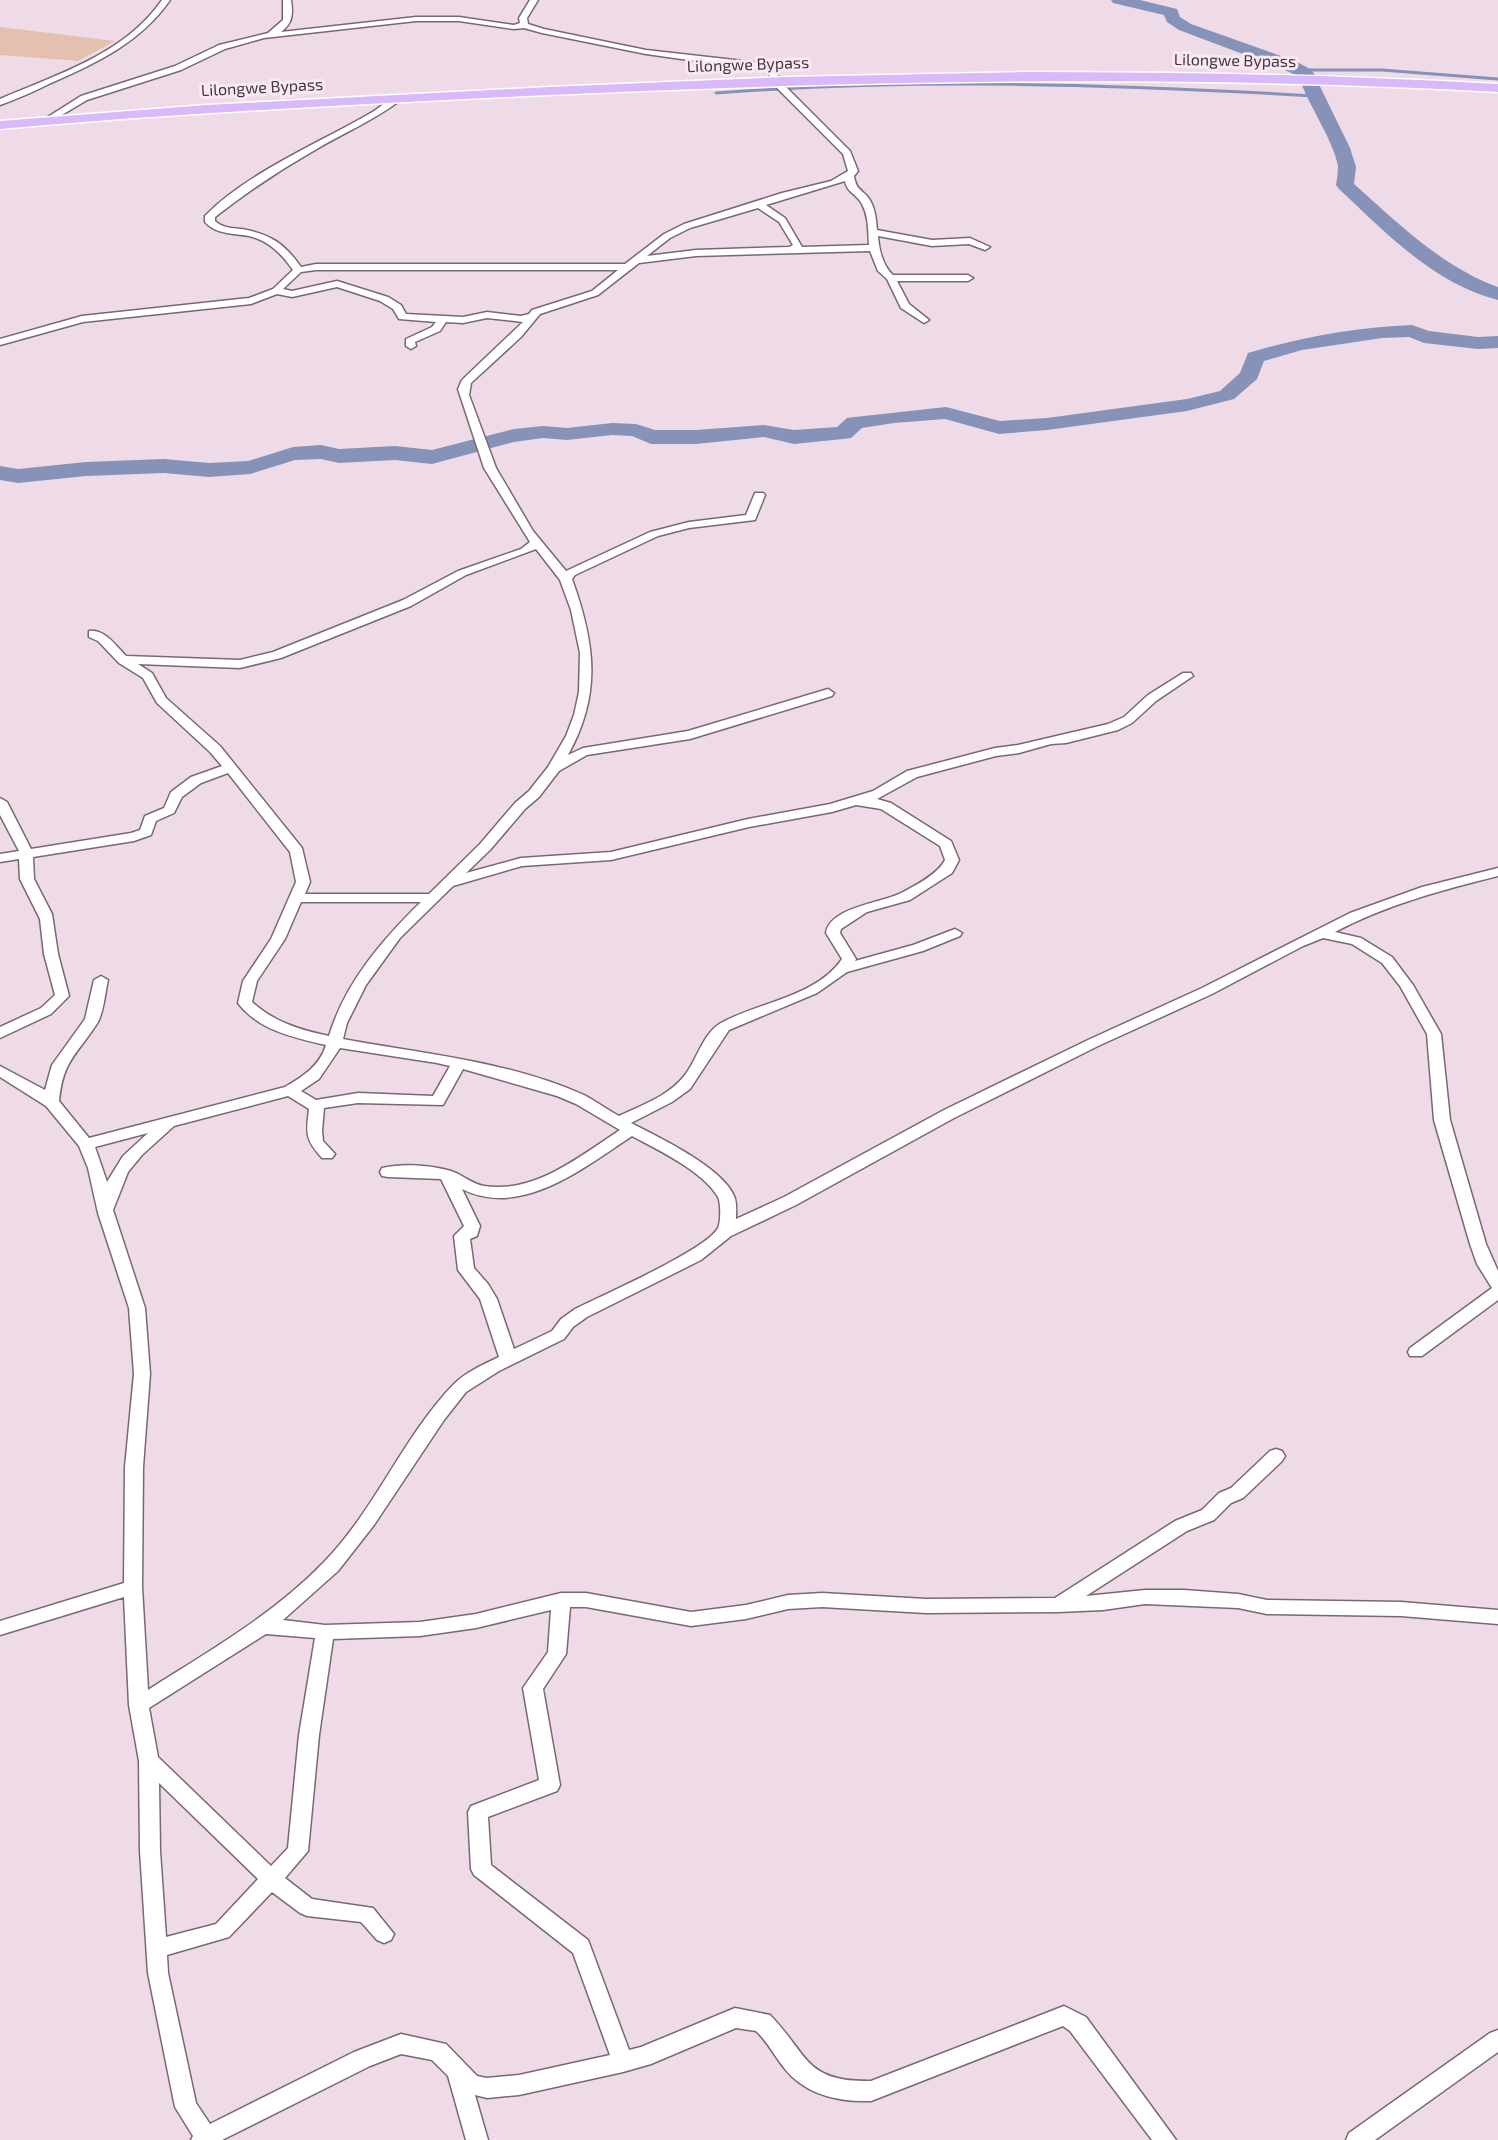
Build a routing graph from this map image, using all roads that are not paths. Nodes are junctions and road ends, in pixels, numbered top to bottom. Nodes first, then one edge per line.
1 (166, 0) edge
2 (287, 0) edge
3 (534, 0) edge
4 (524, 25) junction
5 (264, 36) junction
6 (781, 87) junction
7 (1498, 88) edge
8 (396, 99) junction
9 (0, 102) edge
10 (47, 120) junction
11 (0, 125) edge
12 (849, 176) junction
13 (760, 205) junction
14 (872, 232) junction
15 (985, 247) dead end
16 (874, 248) junction
17 (789, 252) junction
18 (630, 264) junction
19 (298, 270) junction
20 (891, 278) junction
21 (968, 278) dead end
22 (276, 291) junction
23 (532, 316) junction
24 (443, 319) junction
25 (924, 320) dead end
26 (0, 342) edge
27 (411, 346) dead end
28 (759, 495) dead end
29 (537, 543) junction
30 (566, 579) junction
31 (93, 634) dead end
32 (123, 660) junction
33 (1186, 676) dead end
34 (828, 693) dead end
35 (230, 768) junction
36 (554, 768) junction
37 (0, 802) edge
38 (832, 808) junction
39 (27, 854) junction
40 (0, 858) edge
41 (1498, 872) edge
42 (446, 884) junction
43 (296, 898) junction
44 (432, 898) junction
45 (955, 933) dead end
46 (1322, 934) junction
47 (846, 968) junction
48 (101, 980) dead end
49 (0, 1033) edge
50 (334, 1042) junction
51 (459, 1062) junction
52 (0, 1071) edge
53 (291, 1091) junction
54 (51, 1102) junction
55 (314, 1105) junction
56 (169, 1123) junction
57 (625, 1126) junction
58 (86, 1144) junction
59 (327, 1154) dead end
60 (388, 1172) dead end
61 (447, 1175) junction
62 (106, 1213) junction
63 (725, 1232) junction
64 (1498, 1284) edge
65 (1498, 1292) edge
66 (1416, 1352) dead end
67 (508, 1359) junction
68 (1276, 1456) dead end
69 (133, 1587) junction
70 (561, 1600) junction
71 (1058, 1605) junction
72 (1498, 1617) edge
73 (263, 1626) junction
74 (0, 1628) edge
75 (325, 1632) junction
76 (139, 1704) junction
77 (149, 1761) junction
78 (271, 1879) junction
79 (384, 1934) dead end
80 (157, 1949) junction
81 (1498, 2040) edge
82 (623, 2062) junction
83 (458, 2072) junction
84 (205, 2139) edge
85 (477, 2140) edge
86 (1166, 2140) edge
87 (1357, 2140) edge

1 - 9 street
2 - 5 street
3 - 4 street
4 - 5 street
4 - 6 street
5 - 10 street
6 - 7 main road, Lilongwe Bypass
6 - 8 main road, Lilongwe Bypass
6 - 12 street
8 - 10 main road, Lilongwe Bypass
8 - 19 street
10 - 11 main road, Lilongwe Bypass
12 - 13 street
12 - 14 street
13 - 17 street
13 - 18 street
14 - 15 street
14 - 16 street
16 - 17 street
16 - 20 street
17 - 18 street
18 - 19 street
18 - 23 street
19 - 22 street
20 - 21 street
20 - 25 street
22 - 24 street
22 - 26 street
23 - 24 street
23 - 29 street
24 - 27 street
28 - 30 street
29 - 30 street
29 - 32 street
30 - 36 street
31 - 32 street
32 - 35 street
33 - 38 street
34 - 36 street
35 - 39 street
35 - 43 street
36 - 42 street
37 - 39 street
38 - 42 street
38 - 47 street
39 - 40 street
39 - 49 street
41 - 46 street
42 - 44 street
43 - 44 street
43 - 50 street
44 - 50 street
45 - 47 street
46 - 63 street
46 - 64 street
47 - 57 street
48 - 54 street
50 - 51 street
50 - 53 street
51 - 55 street
51 - 57 street
52 - 54 street
53 - 55 street
53 - 56 street
54 - 58 street
55 - 59 street
56 - 58 street
56 - 62 street
57 - 61 street
57 - 63 street
58 - 62 street
60 - 61 street
61 - 67 street
62 - 69 street
63 - 67 street
65 - 66 street
67 - 73 street
68 - 71 street
69 - 74 street
69 - 76 street
70 - 71 street
70 - 75 street
70 - 82 street
71 - 72 street
73 - 75 street
73 - 76 street
75 - 78 street
76 - 77 street
77 - 78 street
77 - 80 street
78 - 79 street
78 - 80 street
80 - 84 street
81 - 87 street
82 - 83 street
82 - 86 street
83 - 84 street
83 - 85 street

